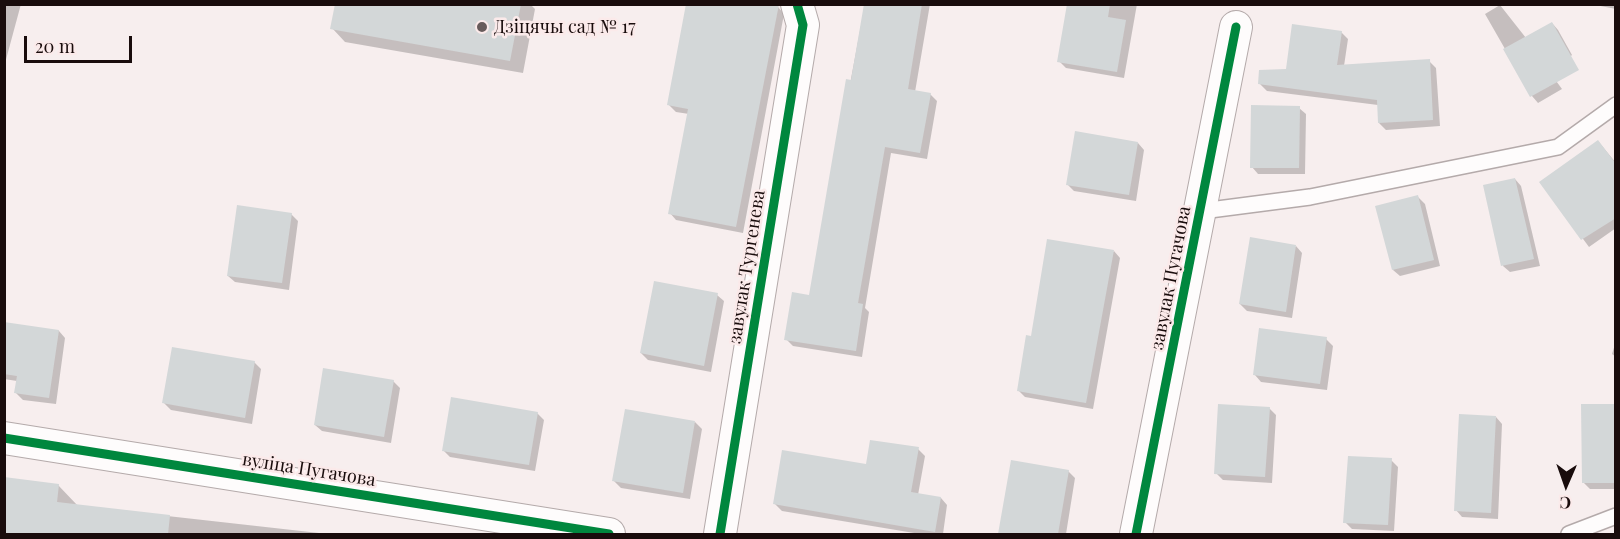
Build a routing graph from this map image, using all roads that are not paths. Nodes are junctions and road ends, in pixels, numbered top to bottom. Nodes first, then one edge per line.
1 (797, 4) edge
2 (1236, 27) dead end
3 (1616, 105) edge
4 (1202, 211) junction
5 (4, 438) edge
6 (1616, 516) edge
7 (609, 534) edge
8 (720, 534) edge
9 (1136, 534) edge
10 (1569, 534) edge

1 - 8 street, завулак Тургенева
2 - 4 street, завулак Пугачова
3 - 4 lane
4 - 9 street, завулак Пугачова
5 - 7 street, вуліца Пугачова
6 - 10 lane

